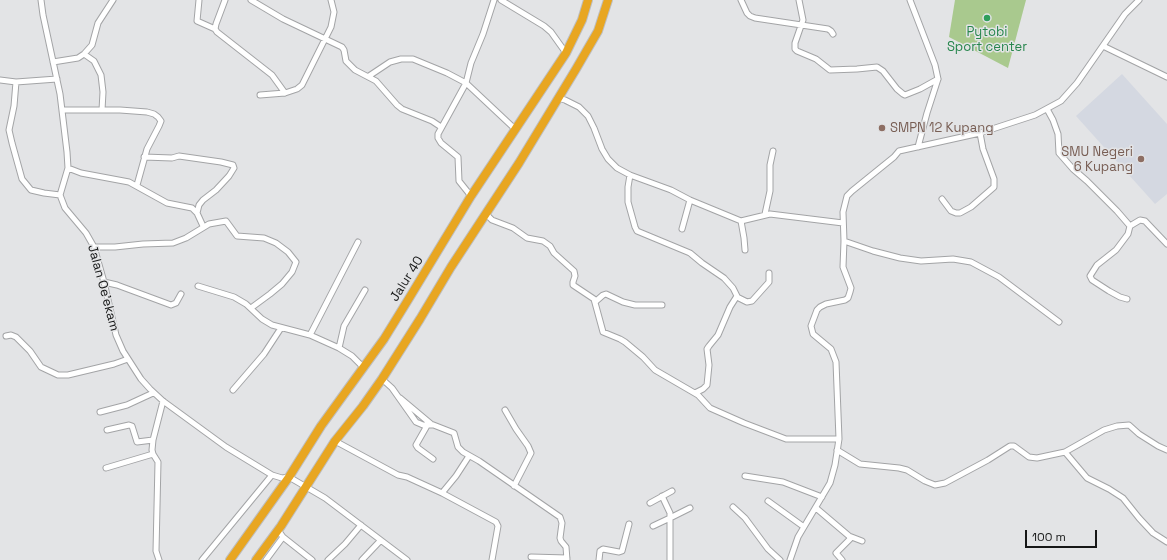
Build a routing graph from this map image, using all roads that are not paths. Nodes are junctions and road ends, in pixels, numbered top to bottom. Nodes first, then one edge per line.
1 (41, 0) edge
2 (113, 0) edge
3 (199, 0) edge
4 (225, 0) edge
5 (250, 0) edge
6 (331, 0) edge
7 (494, 0) edge
8 (500, 0) edge
9 (588, 0) edge
10 (608, 0) edge
11 (741, 0) edge
12 (799, 0) edge
13 (910, 0) edge
14 (1139, 0) edge
15 (802, 25) junction
16 (214, 29) junction
17 (833, 34) dead end
18 (325, 40) junction
19 (1103, 46) junction
20 (566, 53) junction
21 (84, 54) junction
22 (54, 62) junction
23 (368, 76) junction
24 (1167, 76) edge
25 (57, 79) junction
26 (938, 79) junction
27 (0, 80) edge
28 (16, 82) junction
29 (466, 83) junction
30 (285, 93) junction
31 (260, 95) dead end
32 (558, 98) junction
33 (1047, 109) junction
34 (62, 110) junction
35 (102, 110) junction
36 (441, 127) junction
37 (515, 128) junction
38 (980, 133) junction
39 (918, 147) junction
40 (774, 151) dead end
41 (144, 157) junction
42 (68, 168) junction
43 (630, 175) junction
44 (137, 185) junction
45 (60, 195) junction
46 (471, 196) junction
47 (942, 199) dead end
48 (690, 200) junction
49 (197, 212) junction
50 (486, 214) junction
51 (765, 214) junction
52 (741, 221) junction
53 (843, 223) junction
54 (203, 226) junction
55 (1130, 226) junction
56 (682, 229) dead end
57 (844, 241) junction
58 (358, 242) dead end
59 (1167, 244) edge
60 (94, 247) junction
61 (745, 250) dead end
62 (769, 273) dead end
63 (104, 282) junction
64 (198, 286) dead end
65 (365, 290) dead end
66 (181, 294) dead end
67 (737, 297) junction
68 (1127, 299) dead end
69 (595, 302) junction
70 (662, 305) dead end
71 (251, 308) junction
72 (1059, 322) dead end
73 (281, 328) junction
74 (310, 335) junction
75 (6, 336) dead end
76 (339, 348) junction
77 (128, 359) junction
78 (363, 368) junction
79 (382, 378) junction
80 (233, 390) dead end
81 (153, 393) junction
82 (695, 393) junction
83 (400, 398) junction
84 (163, 401) junction
85 (505, 410) dead end
86 (100, 412) dead end
87 (428, 424) junction
88 (442, 428) junction
89 (107, 430) dead end
90 (839, 439) junction
91 (153, 440) junction
92 (334, 441) junction
93 (837, 450) junction
94 (1167, 450) edge
95 (1064, 452) junction
96 (153, 454) junction
97 (469, 456) junction
98 (434, 459) dead end
99 (106, 468) dead end
100 (272, 475) junction
101 (745, 476) dead end
102 (289, 477) junction
103 (514, 486) junction
104 (306, 487) junction
105 (672, 491) dead end
106 (442, 493) junction
107 (662, 496) junction
108 (822, 498) junction
109 (768, 502) dead end
110 (650, 503) dead end
111 (733, 506) dead end
112 (690, 508) dead end
113 (816, 508) junction
114 (670, 518) junction
115 (629, 524) dead end
116 (361, 525) junction
117 (654, 526) dead end
118 (804, 527) junction
119 (280, 533) junction
120 (848, 536) junction
121 (380, 541) junction
122 (862, 541) dead end
123 (1167, 542) edge
124 (531, 557) dead end
125 (567, 559) edge
126 (159, 560) edge
127 (202, 560) edge
128 (230, 560) edge
129 (256, 560) edge
130 (266, 560) edge
131 (312, 560) edge
132 (328, 560) edge
133 (362, 560) edge
134 (407, 560) edge
135 (492, 560) edge
136 (599, 560) edge
137 (670, 560) edge
138 (780, 560) edge
139 (790, 560) edge
140 (842, 560) edge

1 - 22 street
2 - 21 street
3 - 16 street
4 - 16 street
5 - 18 street
6 - 18 street
7 - 29 street
8 - 20 street
9 - 20 highway, Jalur 40
10 - 32 highway
11 - 15 street
12 - 15 street
13 - 26 street
14 - 19 street
15 - 17 street
15 - 26 street
16 - 30 street
18 - 23 street
18 - 30 street
19 - 24 street
19 - 33 street
20 - 37 highway, Jalur 40
21 - 22 street
21 - 35 street
22 - 25 street
23 - 29 street
23 - 36 street
25 - 28 street
25 - 34 street
26 - 39 street
27 - 28 street
28 - 45 street
29 - 36 street
29 - 37 street
30 - 31 street
32 - 43 street
32 - 50 highway
33 - 38 street
33 - 55 street
34 - 35 street
34 - 42 street
35 - 41 street
36 - 46 street
37 - 46 highway, Jalur 40
38 - 39 street
38 - 47 street
39 - 53 street
40 - 51 street
41 - 44 street
41 - 49 street
42 - 44 street
42 - 45 street
43 - 48 street
43 - 67 street
44 - 49 street
45 - 60 street, Jalan Oe'ekam
46 - 78 highway, Jalur 40
48 - 52 street
48 - 56 street
49 - 54 street
50 - 69 street
50 - 79 highway
51 - 52 street
51 - 53 street
52 - 61 street
53 - 57 street
54 - 60 street
54 - 71 street
55 - 59 street
55 - 68 street
57 - 72 street
57 - 90 street
58 - 74 street
60 - 63 street, Jalan Oe'ekam
62 - 67 street
63 - 66 street
63 - 77 street, Jalan Oe'ekam
64 - 71 street
65 - 76 street
67 - 82 street
69 - 70 street
69 - 82 street
71 - 73 street
73 - 74 street
73 - 80 street
74 - 76 street
75 - 77 street
76 - 78 street
77 - 81 street, Jalan Oe'ekam
78 - 102 highway, Jalur 40
79 - 83 street
79 - 92 highway
81 - 84 street, Jalan Oe'ekam
81 - 86 street
82 - 90 street
83 - 87 street
83 - 88 street
84 - 91 street
84 - 100 street, Jalan Oe'ekam
85 - 103 street
87 - 88 street
87 - 98 street
88 - 97 street
89 - 91 street
90 - 93 street
91 - 96 street
92 - 104 highway
92 - 106 street
93 - 95 street
93 - 108 street
94 - 95 street
95 - 123 street
96 - 99 street
96 - 126 street
97 - 103 street
97 - 106 street
100 - 102 street, Jalan Oe'ekam
100 - 127 street
101 - 108 street
102 - 104 street
102 - 128 highway, Jalur 40
103 - 125 street
104 - 116 street
104 - 119 highway
105 - 107 street
106 - 135 street
107 - 110 street
107 - 114 street
108 - 113 street
109 - 118 street
111 - 138 street
112 - 114 street
113 - 118 street
113 - 120 street
114 - 117 street
114 - 137 street
115 - 136 street
116 - 121 street
116 - 132 street
118 - 139 street
119 - 129 highway
119 - 130 street
119 - 131 street
120 - 122 street
120 - 140 street
121 - 133 street
121 - 134 street
124 - 125 street

